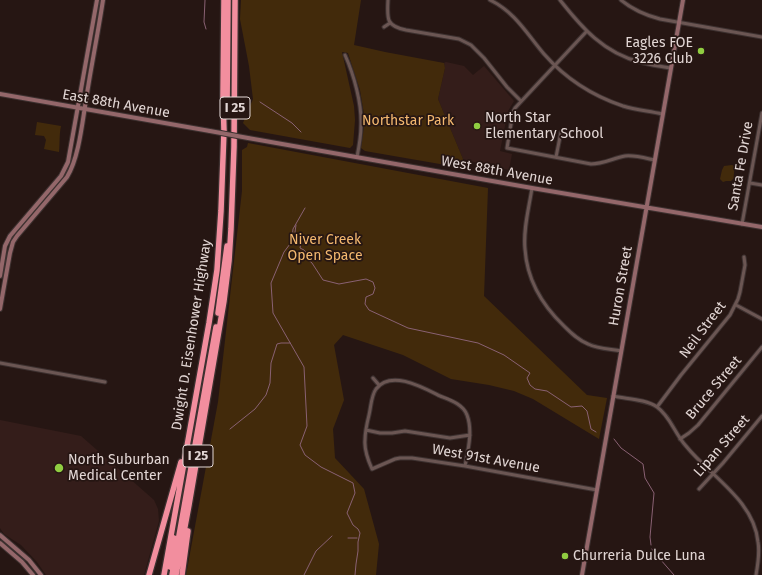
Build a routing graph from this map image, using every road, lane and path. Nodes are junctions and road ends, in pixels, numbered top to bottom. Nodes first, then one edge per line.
1 (97, 0) edge
2 (103, 0) edge
3 (224, 0) edge
4 (228, 0) edge
5 (235, 0) edge
6 (388, 0) edge
7 (490, 0) edge
8 (560, 0) edge
9 (621, 0) edge
10 (683, 0) edge
11 (390, 23) junction
12 (679, 23) junction
13 (384, 26) dead end
14 (586, 32) junction
15 (762, 37) edge
16 (345, 55) dead end
17 (555, 65) junction
18 (670, 68) junction
19 (0, 94) edge
20 (521, 101) junction
21 (78, 108) junction
22 (84, 109) junction
23 (762, 112) edge
24 (662, 114) junction
25 (226, 132) junction
26 (561, 132) dead end
27 (357, 157) junction
28 (556, 157) junction
29 (654, 160) junction
30 (750, 183) junction
31 (762, 185) edge
32 (532, 188) junction
33 (646, 208) junction
34 (232, 215) junction
35 (742, 224) junction
36 (762, 227) edge
37 (744, 256) dead end
38 (0, 276) edge
39 (736, 305) junction
40 (0, 309) edge
41 (762, 319) edge
42 (762, 347) edge
43 (621, 351) junction
44 (0, 363) edge
45 (373, 378) dead end
46 (105, 382) dead end
47 (379, 385) junction
48 (613, 396) junction
49 (657, 407) junction
50 (762, 416) edge
51 (191, 425) junction
52 (366, 430) junction
53 (470, 435) junction
54 (680, 439) junction
55 (465, 466) junction
56 (713, 474) junction
57 (597, 490) junction
58 (699, 490) dead end
59 (177, 500) junction
60 (189, 505) junction
61 (0, 535) edge
62 (0, 543) edge
63 (33, 575) edge
64 (41, 575) edge
65 (149, 575) edge
66 (164, 575) edge
67 (168, 575) edge
68 (172, 575) edge
69 (176, 575) edge
70 (182, 575) edge
71 (582, 575) edge
72 (756, 575) edge

1 - 21 main road
2 - 22 main road
3 - 25 highway, Dwight D. Eisenhower Highway / I 25
4 - 25 highway
5 - 34 highway, Dwight D. Eisenhower Highway / I 25
6 - 11 street
7 - 17 street
8 - 14 street
9 - 12 street
10 - 12 main road, Huron Street
11 - 13 street
11 - 20 street
12 - 15 street
12 - 18 main road, Huron Street
14 - 17 street
14 - 18 street
16 - 27 street
17 - 20 street
17 - 24 street
18 - 24 main road, Huron Street
19 - 21 main road, East 88th Avenue
20 - 28 street
21 - 22 main road, East 88th Avenue
21 - 38 main road
22 - 25 main road, East 88th Avenue, bridge
22 - 40 main road
23 - 30 street, Santa Fe Drive
24 - 29 main road, Huron Street
25 - 27 main road, West 88th Avenue, bridge
25 - 51 highway, Dwight D. Eisenhower Highway / I 25
26 - 28 street
27 - 32 main road, West 88th Avenue
28 - 29 street
29 - 33 main road, Huron Street
30 - 31 street
30 - 35 street, Santa Fe Drive
32 - 33 main road, West 88th Avenue
32 - 43 street
33 - 35 main road, West 88th Avenue
33 - 43 main road, Huron Street
34 - 60 highway, Dwight D. Eisenhower Highway / I 25
34 - 68 highway
35 - 36 main road, West 88th Avenue
37 - 39 street, Neil Street
39 - 41 street
39 - 49 street, Neil Street
42 - 54 street, Bruce Street
43 - 48 main road, Huron Street
44 - 46 street
45 - 47 street
47 - 52 street
47 - 53 street
48 - 49 street
48 - 57 main road, Huron Street
49 - 54 street
50 - 56 street, Lipan Street
51 - 59 highway, Dwight D. Eisenhower Highway / I 25
51 - 65 highway
52 - 53 street
52 - 55 street, West 91st Avenue
53 - 55 street
54 - 56 street
55 - 57 street, West 91st Avenue
56 - 58 street, Lipan Street
56 - 72 street
57 - 71 main road, Huron Street
59 - 66 highway, Dwight D. Eisenhower Highway / I 25
59 - 67 highway
60 - 69 highway, Dwight D. Eisenhower Highway / I 25
60 - 70 highway
61 - 64 main road
62 - 63 main road

